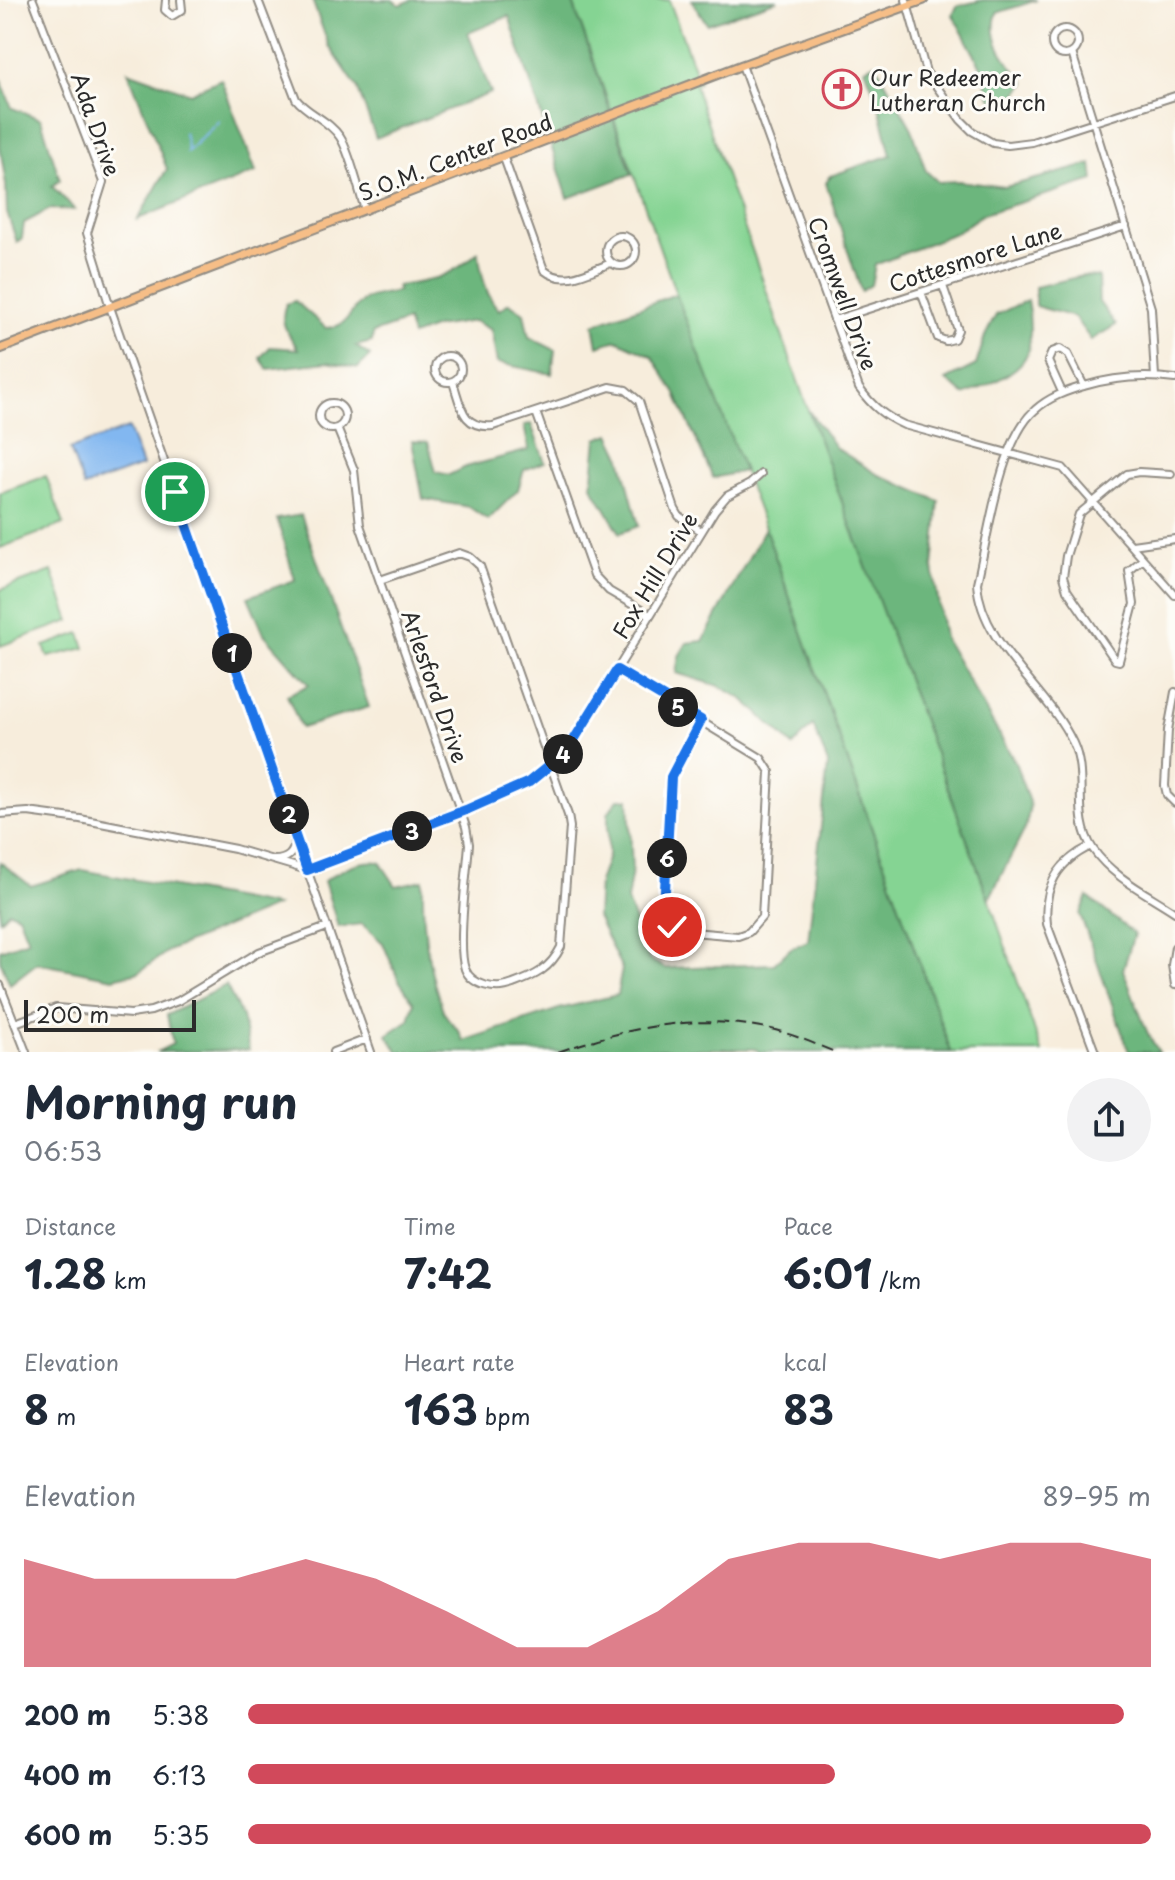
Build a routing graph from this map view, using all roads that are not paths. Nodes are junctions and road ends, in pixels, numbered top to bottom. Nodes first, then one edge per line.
1 (33, 0) edge
2 (166, 0) edge
3 (183, 0) edge
4 (258, 0) edge
5 (924, 0) edge
6 (907, 2) edge
7 (1072, 53) junction
8 (742, 65) junction
9 (1175, 96) edge
10 (1094, 122) junction
11 (504, 158) junction
12 (365, 210) junction
13 (1126, 226) junction
14 (611, 263) junction
15 (943, 286) junction
16 (921, 292) junction
17 (110, 307) junction
18 (834, 320) junction
19 (0, 349) edge
20 (1155, 377) junction
21 (1175, 379) edge
22 (453, 382) junction
23 (1084, 386) junction
24 (1062, 392) junction
25 (536, 412) junction
26 (337, 428) junction
27 (1008, 453) junction
28 (761, 474) dead end
29 (1171, 474) dead end
30 (1094, 500) junction
31 (701, 531) junction
32 (1175, 539) edge
33 (1132, 545) junction
34 (1143, 559) junction
35 (380, 580) junction
36 (1175, 595) edge
37 (650, 615) junction
38 (617, 670) junction
39 (1175, 692) edge
40 (701, 720) junction
41 (550, 766) junction
42 (1175, 803) edge
43 (461, 812) junction
44 (0, 814) edge
45 (296, 833) junction
46 (1091, 846) junction
47 (272, 860) junction
48 (307, 870) junction
49 (1175, 912) edge
50 (327, 927) junction
51 (1175, 947) edge
52 (1175, 985) edge
53 (1, 989) edge
54 (15, 1023) junction
55 (367, 1039) junction
56 (26, 1052) edge
57 (333, 1052) edge
58 (371, 1052) edge
59 (1095, 1052) edge

1 - 17 street, Ada Drive
2 - 3 street
4 - 12 street
5 - 6 main road, S.O.M. Center Road
6 - 8 main road, S.O.M. Center Road
6 - 10 street
7 - 7 street
7 - 10 street
8 - 11 main road, S.O.M. Center Road
8 - 18 street, Cromwell Drive
9 - 10 street
10 - 13 street
11 - 12 main road, S.O.M. Center Road
11 - 14 street
12 - 17 main road, S.O.M. Center Road
13 - 15 street, Cottesmore Lane
13 - 20 street
14 - 14 street
15 - 16 street, Cottesmore Lane
15 - 16 street
16 - 18 street, Cottesmore Lane
17 - 19 main road, S.O.M. Center Road
17 - 45 street, Ada Drive
18 - 27 street, Cromwell Drive
20 - 21 street
20 - 23 street
22 - 22 street
22 - 25 street
23 - 24 street
23 - 24 street
24 - 27 street
25 - 31 street
25 - 37 street
26 - 26 street, Arlesford Drive
26 - 35 street, Arlesford Drive
27 - 30 street, Cromwell Drive
27 - 46 street
28 - 31 street, Fox Hill Drive
29 - 30 street
30 - 33 street, Cromwell Drive
30 - 34 street
31 - 37 street, Fox Hill Drive
32 - 33 street
33 - 34 street, Cromwell Drive
34 - 36 street, Cromwell Drive
35 - 41 street
35 - 43 street, Arlesford Drive
37 - 38 street, Fox Hill Drive
38 - 40 street
38 - 41 street, Fox Hill Drive
39 - 42 street
40 - 40 street
41 - 43 street, Fox Hill Drive
41 - 43 street, Arlesford Drive
43 - 48 street, Fox Hill Drive
44 - 47 street
45 - 47 street
45 - 48 street, Ada Drive
46 - 49 street
46 - 59 street
47 - 48 street
48 - 50 street, Ada Drive
50 - 54 street
50 - 55 street, Ada Drive
51 - 52 street
53 - 54 street
54 - 56 street
55 - 57 street
55 - 58 street, Ada Drive

